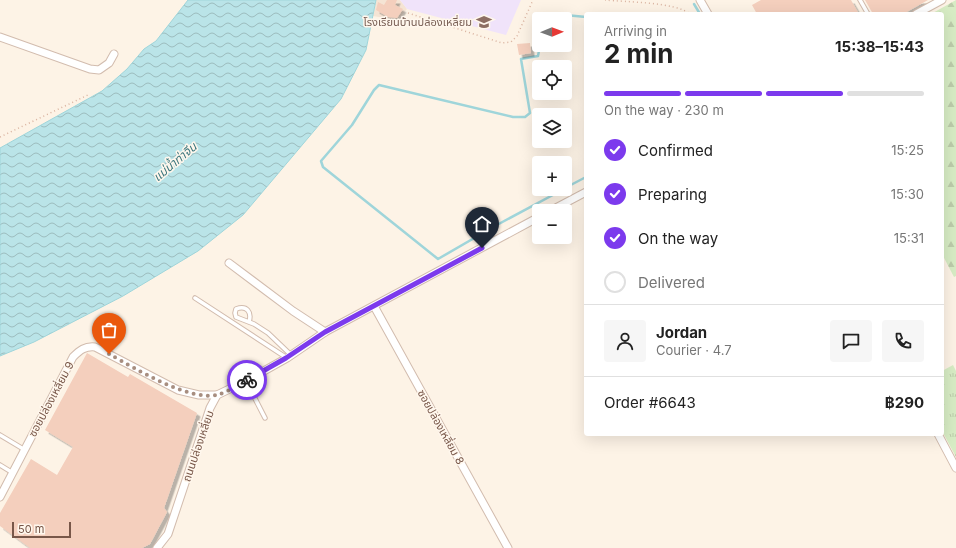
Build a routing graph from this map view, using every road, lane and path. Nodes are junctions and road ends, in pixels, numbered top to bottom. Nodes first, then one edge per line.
1 (533, 0) edge
2 (605, 0) edge
3 (700, 0) edge
4 (860, 0) edge
5 (942, 0) edge
6 (687, 12) edge
7 (707, 12) edge
8 (867, 12) edge
9 (920, 12) edge
10 (408, 13) dead end
11 (0, 37) edge
12 (114, 54) dead end
13 (90, 94) dead end
14 (0, 137) edge
15 (584, 193) edge
16 (563, 204) edge
17 (532, 221) edge
18 (229, 263) dead end
19 (195, 298) dead end
20 (374, 306) junction
21 (249, 322) junction
22 (325, 332) junction
23 (289, 356) junction
24 (246, 381) junction
25 (217, 395) junction
26 (265, 418) dead end
27 (0, 435) edge
28 (939, 436) edge
29 (25, 450) junction
30 (0, 465) edge
31 (956, 468) edge
32 (13, 473) junction
33 (0, 497) edge
34 (157, 548) edge
35 (508, 548) edge

1 - 10 path
2 - 6 path
3 - 7 street
4 - 8 lane
5 - 9 street
11 - 12 street
13 - 14 path
15 - 16 street
17 - 20 street
18 - 22 street
19 - 23 lane
20 - 22 street
20 - 35 street, ซอยปล่องเหลี่ยม 8
21 - 21 lane
21 - 23 lane
22 - 23 street
23 - 24 street
24 - 25 street
24 - 26 lane
25 - 29 street, ซอยปล่องเหลี่ยม 9
25 - 34 street, ถนนปล่องเหลี่ยม
27 - 29 lane
28 - 31 street
29 - 32 street, ซอยปล่องเหลี่ยม 9
30 - 32 lane
32 - 33 street, ซอยปล่องเหลี่ยม 9

